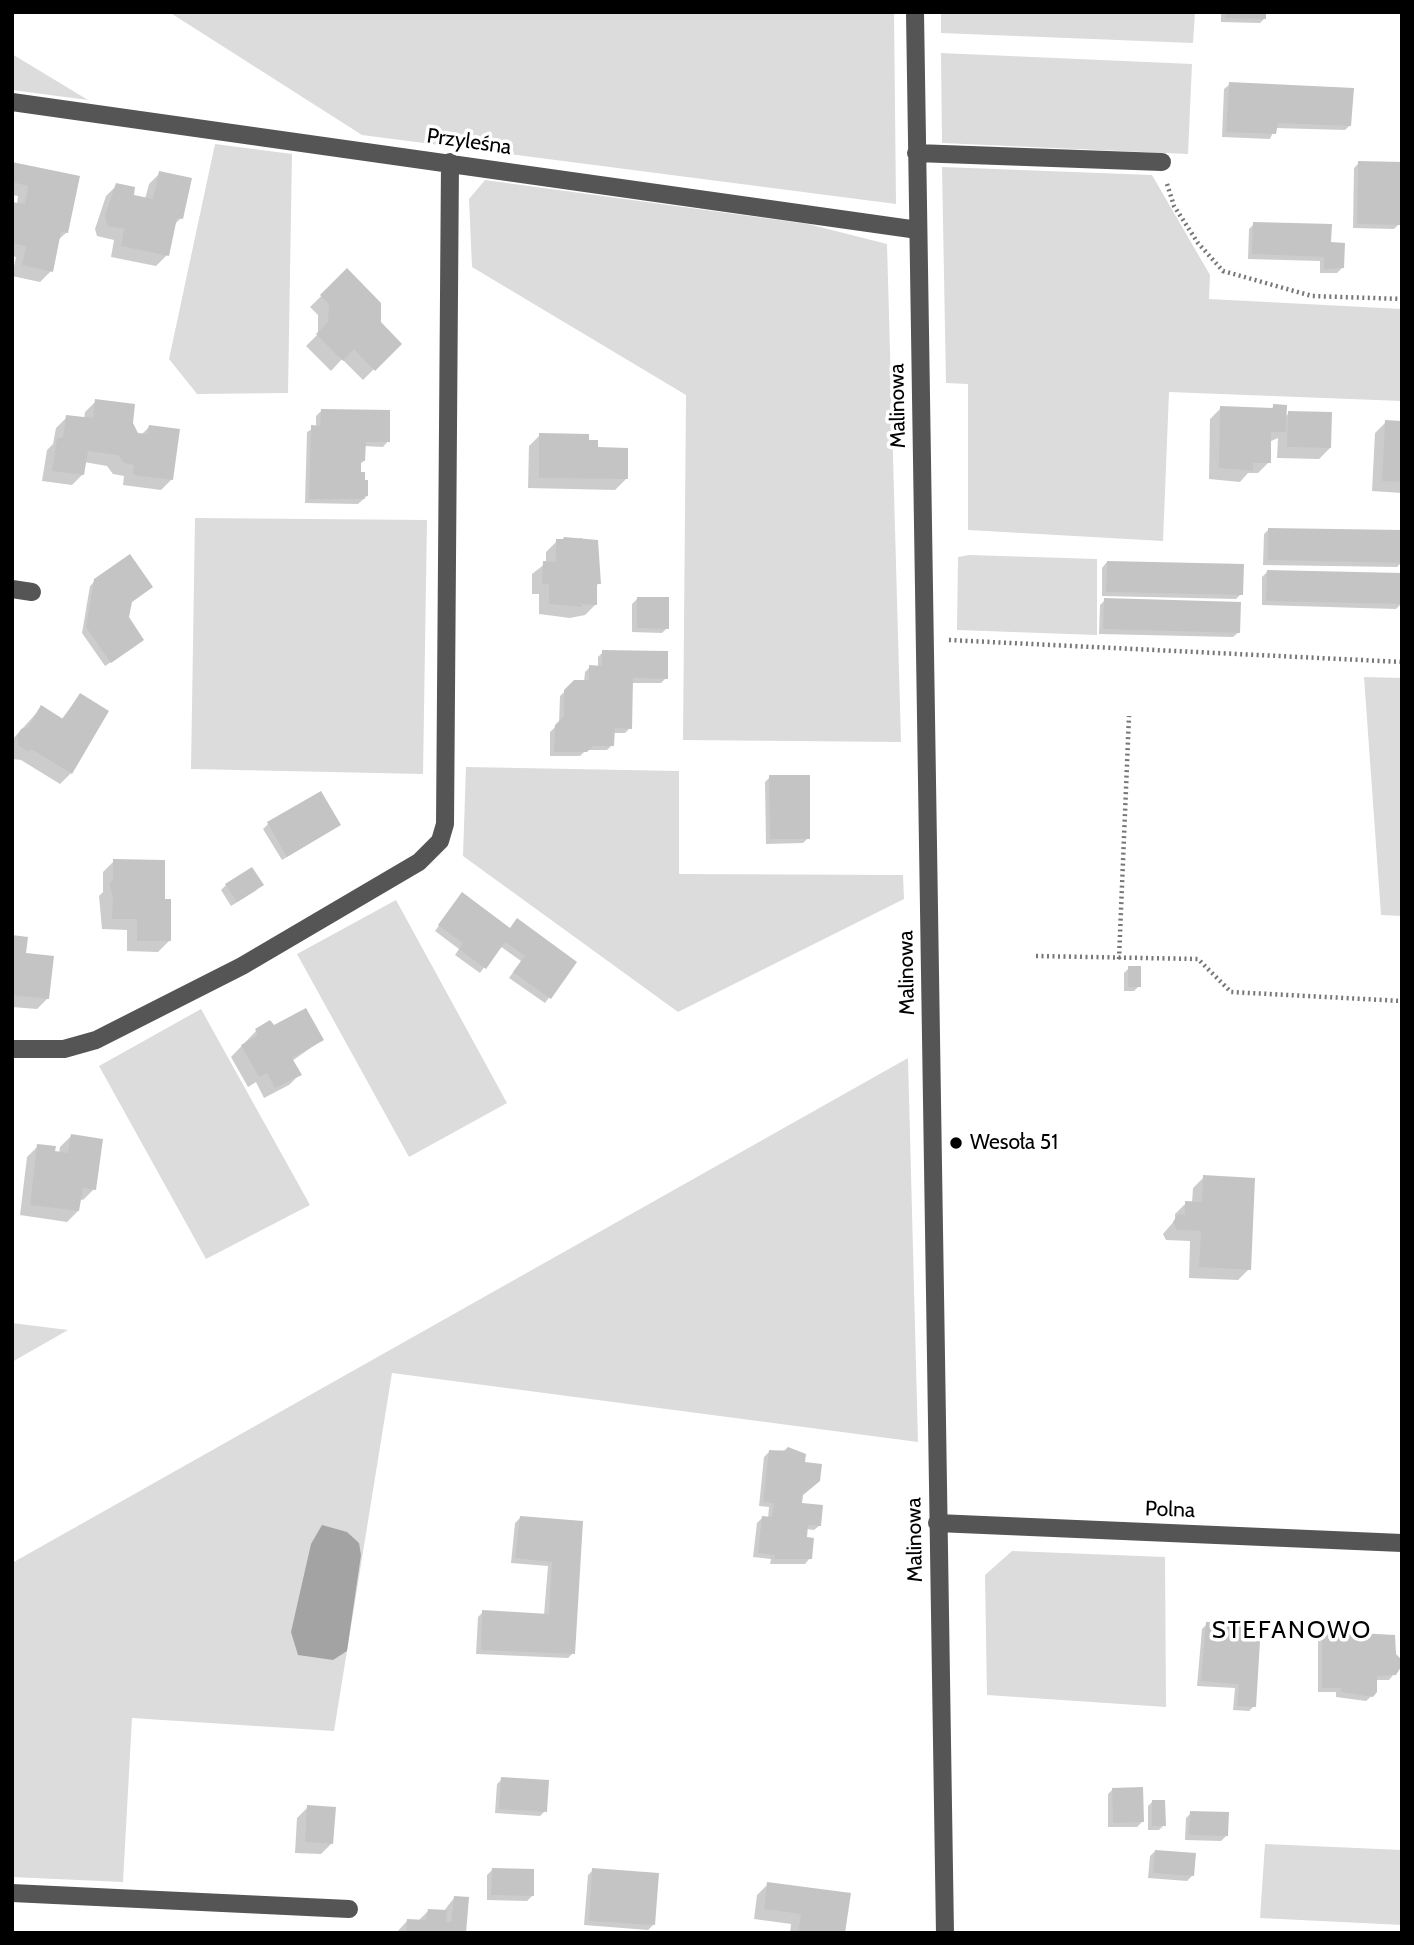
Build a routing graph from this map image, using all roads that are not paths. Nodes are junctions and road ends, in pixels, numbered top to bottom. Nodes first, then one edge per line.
1 (915, 12) edge
2 (12, 102) edge
3 (916, 153) junction
4 (450, 162) junction
5 (1162, 162) road end
6 (918, 230) junction
7 (12, 589) edge
8 (32, 592) dead end
9 (12, 1049) edge
10 (937, 1523) junction
11 (1402, 1543) edge
12 (12, 1893) edge
13 (349, 1909) dead end
14 (945, 1933) edge

1 - 3 street, Malinowa
2 - 4 street, Przyleśna
3 - 5 street
3 - 6 street, Malinowa
4 - 6 street, Przyleśna
4 - 9 street
6 - 10 street, Malinowa
7 - 8 street
10 - 11 street, Polna
10 - 14 street, Malinowa
12 - 13 street

